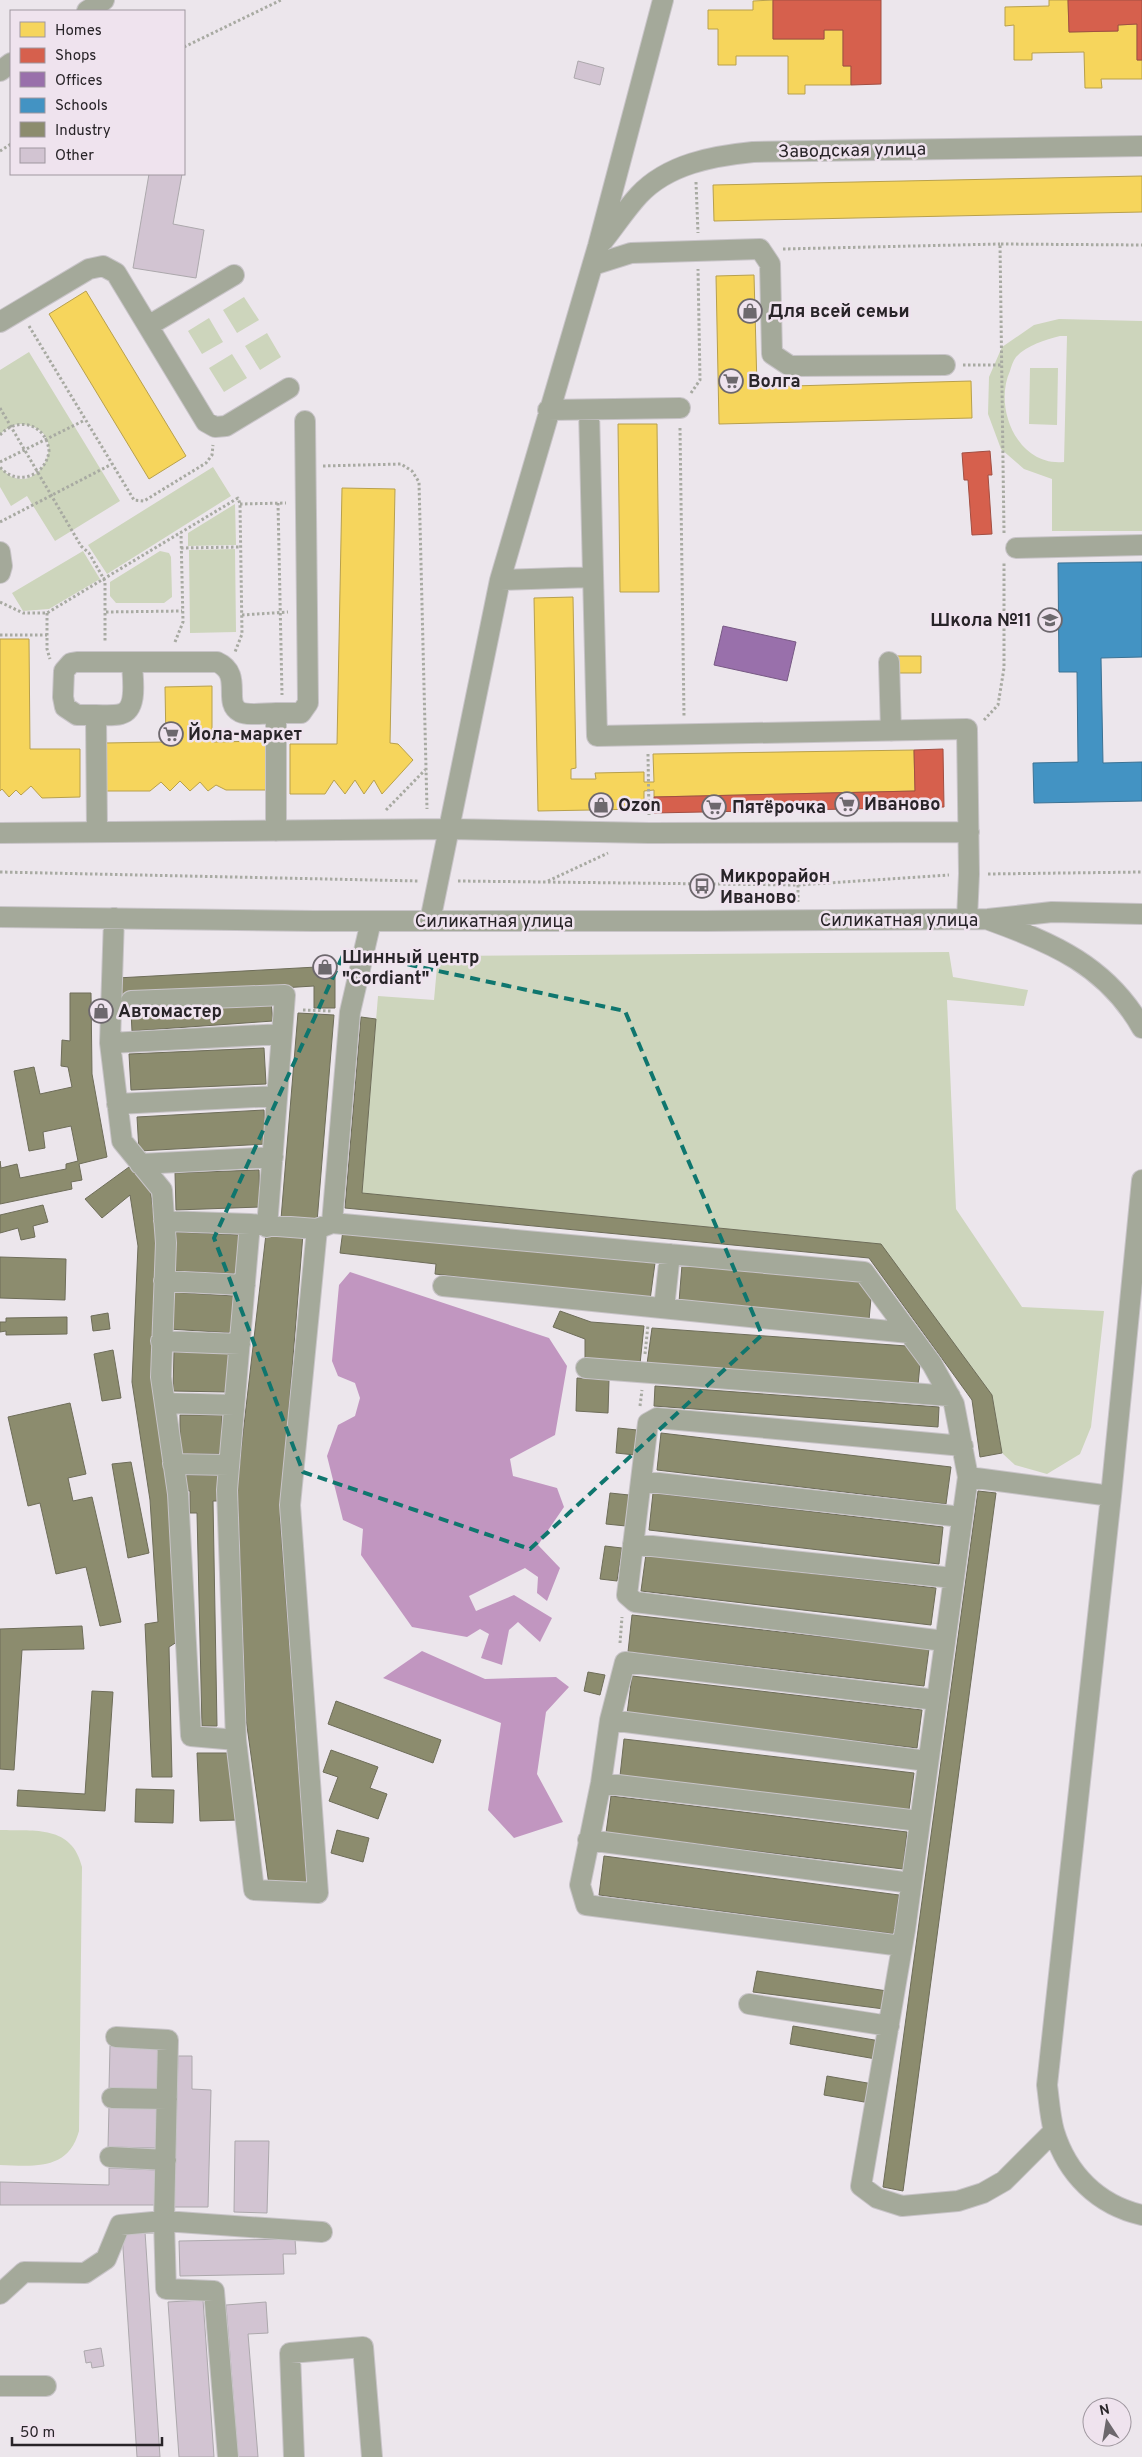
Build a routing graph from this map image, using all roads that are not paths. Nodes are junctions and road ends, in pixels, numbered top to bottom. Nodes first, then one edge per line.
1 (104, 0) edge
2 (663, 0) edge
3 (89, 10) edge
4 (1142, 146) edge
5 (595, 255) junction
6 (234, 274) dead end
7 (0, 322) edge
8 (148, 326) junction
9 (945, 365) road end
10 (289, 388) dead end
11 (680, 408) road end
12 (548, 410) junction
13 (589, 410) junction
14 (306, 421) dead end
15 (1142, 546) edge
16 (1008, 548) road end
17 (0, 552) edge
18 (0, 573) edge
19 (593, 578) junction
20 (500, 580) junction
21 (132, 662) junction
22 (889, 662) dead end
23 (279, 713) junction
24 (96, 715) junction
25 (891, 730) junction
26 (450, 830) junction
27 (276, 831) junction
28 (97, 832) junction
29 (969, 832) junction
30 (0, 834) edge
31 (1142, 914) edge
32 (0, 917) edge
33 (114, 918) junction
34 (967, 919) junction
35 (988, 919) junction
36 (371, 921) junction
37 (430, 921) junction
38 (131, 1001) dead end
39 (1142, 1028) edge
40 (282, 1034) junction
41 (110, 1043) junction
42 (277, 1096) junction
43 (117, 1104) junction
44 (272, 1157) junction
45 (140, 1164) junction
46 (1142, 1180) edge
47 (164, 1221) junction
48 (259, 1226) junction
49 (325, 1226) junction
50 (670, 1254) junction
51 (164, 1281) junction
52 (245, 1286) junction
53 (443, 1286) dead end
54 (664, 1308) junction
55 (909, 1333) junction
56 (161, 1341) junction
57 (240, 1344) junction
58 (586, 1368) dead end
59 (950, 1396) junction
60 (165, 1403) junction
61 (234, 1405) junction
62 (963, 1446) junction
63 (174, 1464) junction
64 (229, 1465) junction
65 (968, 1477) junction
66 (641, 1480) junction
67 (1111, 1496) junction
68 (962, 1517) junction
69 (634, 1544) junction
70 (953, 1578) junction
71 (944, 1641) junction
72 (936, 1700) junction
73 (610, 1720) junction
74 (236, 1740) junction
75 (928, 1761) junction
76 (601, 1783) junction
77 (920, 1822) junction
78 (588, 1840) junction
79 (911, 1883) junction
80 (902, 1946) junction
81 (749, 2004) dead end
82 (889, 2026) junction
83 (116, 2037) dead end
84 (112, 2098) dead end
85 (167, 2099) junction
86 (1054, 2131) junction
87 (110, 2157) dead end
88 (166, 2160) junction
89 (1142, 2215) edge
90 (164, 2221) junction
91 (322, 2232) dead end
92 (0, 2294) edge
93 (0, 2386) edge
94 (46, 2386) dead end
95 (228, 2457) edge
96 (294, 2457) edge
97 (372, 2457) edge

1 - 3 street
2 - 5 street
4 - 5 street, Заводская улица
5 - 9 street
5 - 12 street
6 - 8 street
7 - 8 street
8 - 10 street
11 - 13 street
12 - 13 street
12 - 20 street
13 - 19 street
14 - 23 street
15 - 16 street
17 - 18 street
19 - 20 street
19 - 25 street
20 - 26 street
21 - 23 street
21 - 24 street
21 - 24 street
22 - 25 street
23 - 27 street
24 - 28 street
25 - 29 street
26 - 27 street
26 - 29 street
26 - 37 street
27 - 28 street
28 - 30 street
29 - 34 street
31 - 35 street
32 - 33 street, Силикатная улица
33 - 36 street, Силикатная улица
33 - 41 street
34 - 35 street, Силикатная улица
34 - 37 street, Силикатная улица
35 - 39 street
36 - 37 street, Силикатная улица
36 - 49 street
38 - 40 street
40 - 41 street
40 - 42 street
41 - 43 street
42 - 43 street
42 - 44 street
43 - 45 street
44 - 45 street
44 - 48 street
45 - 47 street
46 - 67 street
47 - 48 street
47 - 51 street
48 - 49 street
48 - 52 street
49 - 50 street
49 - 74 street
50 - 54 street
50 - 55 street
51 - 52 street
51 - 56 street
52 - 57 street
53 - 54 street
54 - 55 street
55 - 59 street
56 - 57 street
56 - 60 street
57 - 61 street
58 - 59 street
59 - 62 street
60 - 61 street
60 - 63 street
61 - 64 street
62 - 65 street
62 - 66 street
63 - 64 street
63 - 74 street
64 - 74 street
65 - 67 street
65 - 68 street
66 - 68 street
66 - 69 street
67 - 86 street
68 - 70 street
69 - 70 street
69 - 71 street
70 - 71 street
71 - 72 street
72 - 73 street
72 - 75 street
73 - 75 street
73 - 76 street
75 - 77 street
76 - 77 street
76 - 78 street
77 - 79 street
78 - 79 street
78 - 80 street
79 - 80 street
80 - 82 street
81 - 82 street
82 - 86 street
83 - 85 street
84 - 85 street
85 - 88 street
86 - 89 street
87 - 88 street
88 - 90 street
90 - 91 street
90 - 92 street
90 - 95 street
93 - 94 street
96 - 97 street

